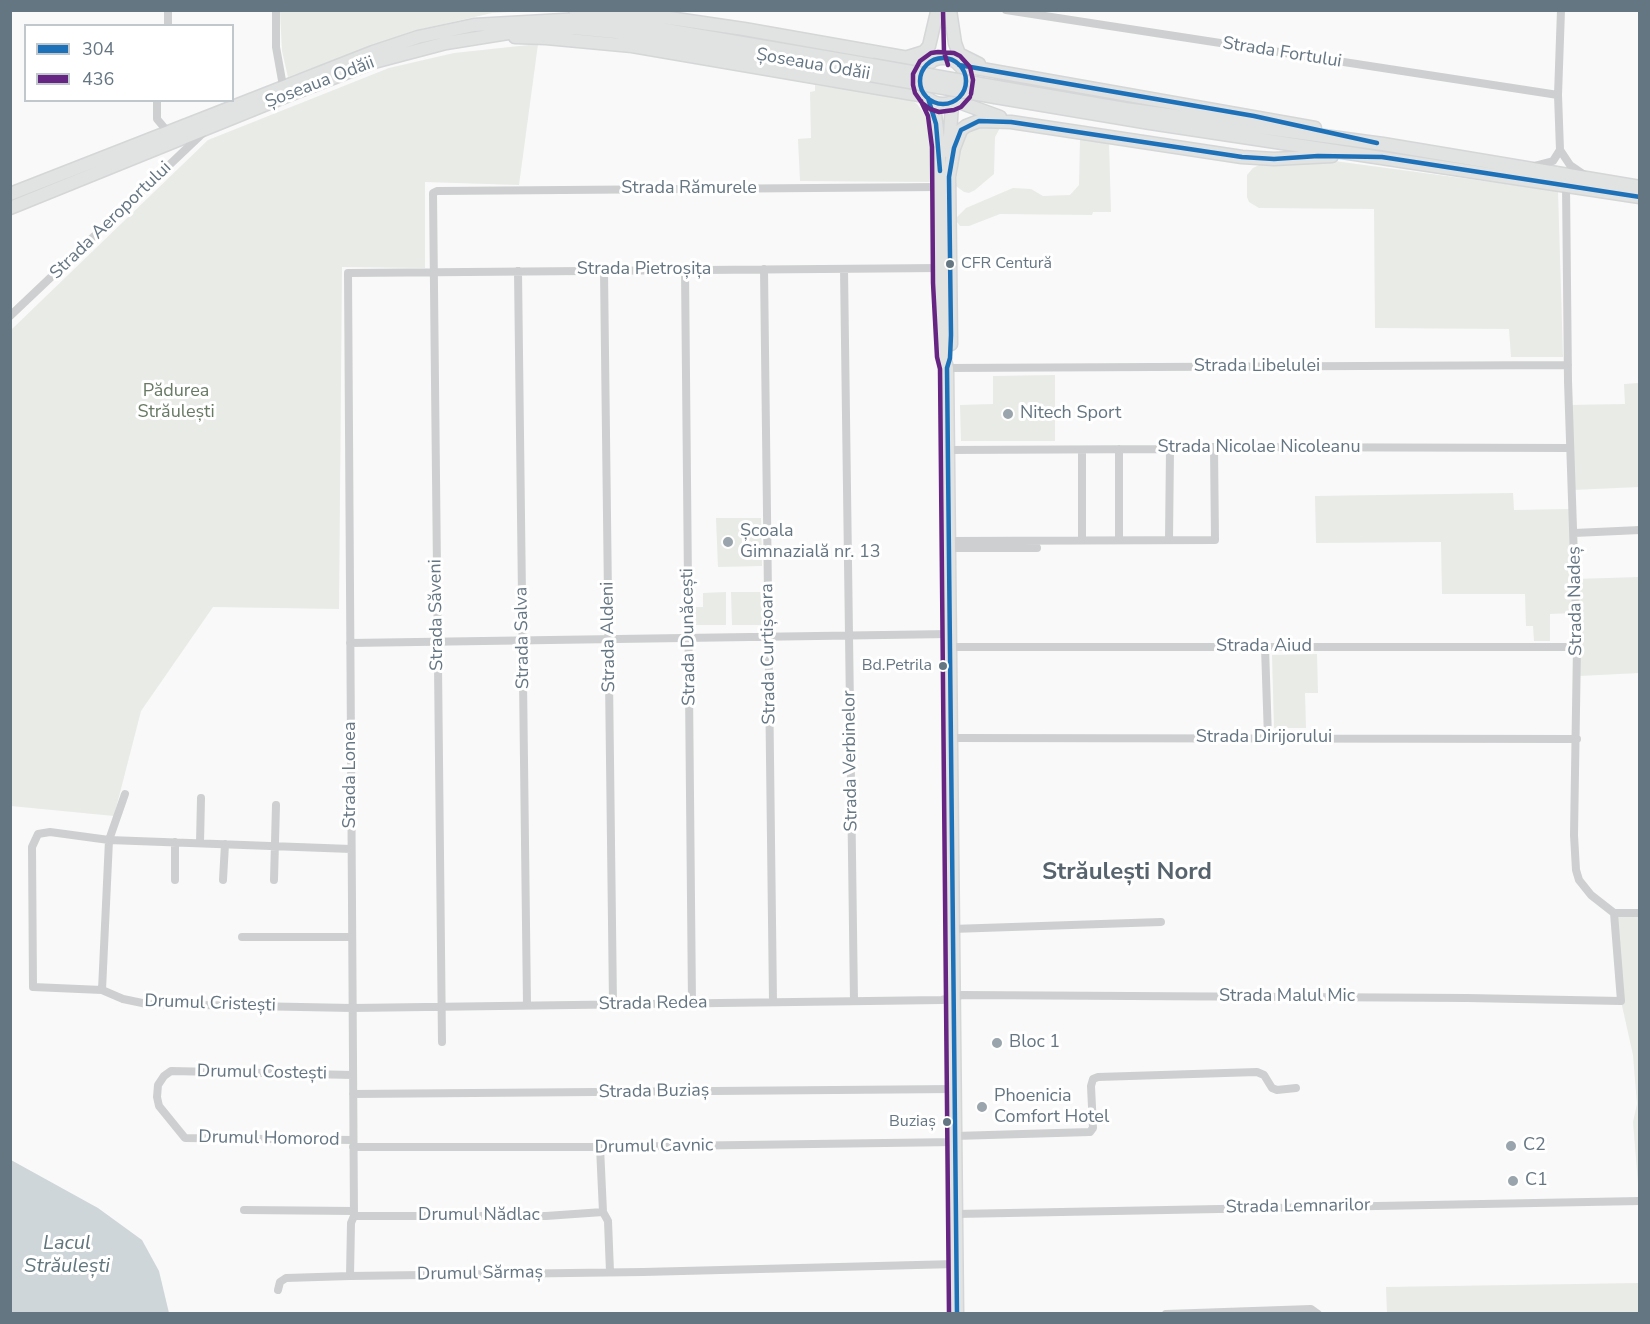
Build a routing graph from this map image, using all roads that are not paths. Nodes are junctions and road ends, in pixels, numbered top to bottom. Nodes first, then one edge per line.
1 (276, 10) edge
2 (557, 10) edge
3 (575, 10) edge
4 (1006, 10) edge
5 (1561, 10) edge
6 (943, 11) edge
7 (509, 22) junction
8 (487, 37) junction
9 (907, 58) junction
10 (933, 61) junction
11 (957, 64) junction
12 (871, 70) junction
13 (1014, 75) junction
14 (283, 86) junction
15 (1558, 95) junction
16 (926, 97) junction
17 (157, 102) edge
18 (954, 102) junction
19 (1011, 122) junction
20 (211, 126) junction
21 (167, 131) junction
22 (1560, 150) junction
23 (1383, 151) junction
24 (1520, 168) junction
25 (949, 177) junction
26 (1591, 179) junction
27 (1566, 185) junction
28 (940, 187) junction
29 (1640, 187) edge
30 (437, 191) joint
31 (10, 194) edge
32 (1640, 197) edge
33 (10, 208) edge
34 (940, 268) junction
35 (764, 269) junction
36 (844, 269) junction
37 (685, 270) junction
38 (518, 271) junction
39 (604, 271) junction
40 (433, 272) junction
41 (348, 273) joint
42 (10, 316) edge
43 (1568, 365) junction
44 (946, 368) junction
45 (1214, 447) junction
46 (1570, 448) junction
47 (1119, 449) junction
48 (1170, 449) junction
49 (948, 450) junction
50 (1082, 450) junction
51 (1640, 530) edge
52 (1574, 533) junction
53 (1082, 540) junction
54 (1119, 540) junction
55 (1169, 540) junction
56 (949, 544) junction
57 (1036, 548) dead end
58 (849, 636) junction
59 (769, 637) junction
60 (689, 638) junction
61 (609, 639) junction
62 (523, 640) junction
63 (950, 640) junction
64 (437, 642) junction
65 (350, 643) junction
66 (1265, 647) junction
67 (1577, 647) junction
68 (952, 738) junction
69 (1268, 738) junction
70 (1576, 739) junction
71 (124, 794) dead end
72 (201, 798) dead end
73 (276, 805) dead end
74 (109, 840) junction
75 (175, 842) junction
76 (200, 843) junction
77 (225, 844) junction
78 (274, 846) junction
79 (351, 849) junction
80 (175, 880) dead end
81 (223, 880) dead end
82 (274, 880) dead end
83 (1614, 913) junction
84 (1640, 913) edge
85 (1161, 921) dead end
86 (952, 929) junction
87 (242, 937) dead end
88 (352, 937) junction
89 (102, 990) junction
90 (953, 998) junction
91 (854, 1001) junction
92 (774, 1002) junction
93 (692, 1003) junction
94 (613, 1004) junction
95 (527, 1005) junction
96 (441, 1006) junction
97 (352, 1008) junction
98 (442, 1042) dead end
99 (353, 1075) junction
100 (1296, 1088) dead end
101 (955, 1089) junction
102 (353, 1094) junction
103 (185, 1138) joint
104 (956, 1139) junction
105 (353, 1144) junction
106 (600, 1148) junction
107 (1640, 1201) edge
108 (244, 1210) dead end
109 (603, 1212) junction
110 (354, 1214) junction
111 (956, 1214) junction
112 (956, 1264) junction
113 (610, 1272) junction
114 (350, 1276) junction
115 (278, 1290) dead end
116 (957, 1314) edge
117 (1166, 1314) edge
118 (1318, 1314) edge

1 - 14 street
2 - 7 main road
3 - 9 main road
4 - 15 street, Strada Fortului
5 - 15 street
6 - 9 main road
6 - 10 main road
6 - 11 main road
6 - 13 main road
7 - 12 main road, Șoseaua Odăii
7 - 14 main road, Șoseaua Odăii
8 - 12 main road, Șoseaua Odăii
8 - 16 main road
8 - 20 main road, Șoseaua Odăii
9 - 10 main road
10 - 11 main road
10 - 16 main road
11 - 13 main road
11 - 18 main road
12 - 23 main road, Șoseaua Odăii, bridge
13 - 23 main road
14 - 21 main road, Șoseaua Odăii
15 - 22 street
16 - 18 main road
16 - 28 main road
17 - 21 street
18 - 19 main road
18 - 25 main road
19 - 23 main road
19 - 25 main road
20 - 33 main road, Șoseaua Odăii
20 - 42 street, Strada Aeroportului
21 - 31 main road, Șoseaua Odăii
22 - 24 street
22 - 26 street
23 - 24 main road, Șoseaua Odăii
23 - 27 main road, Șoseaua Odăii
24 - 26 main road, Șoseaua Odăii
25 - 44 main road
26 - 29 main road, Șoseaua Odăii
27 - 32 main road, Șoseaua Odăii
27 - 43 street, Strada Nadeș
28 - 30 street, Strada Rămurele
28 - 34 main road
30 - 40 street, Strada Săveni
34 - 36 street, Strada Pietroșița
34 - 44 main road
35 - 36 street, Strada Pietroșița
35 - 37 street, Strada Pietroșița
35 - 59 street, Strada Curtișoara
36 - 58 street, Strada Verbinelor
37 - 39 street, Strada Pietroșița
37 - 60 street, Strada Dunăcești
38 - 39 street, Strada Pietroșița
38 - 40 street, Strada Pietroșița
38 - 62 street, Strada Salva
39 - 61 street, Strada Aldeni
40 - 41 street, Strada Pietroșița
40 - 64 street, Strada Săveni
41 - 65 street, Strada Lonea
43 - 44 street, Strada Libelulei
43 - 46 street, Strada Nadeș
44 - 49 main road
45 - 46 street, Strada Nicolae Nicoleanu
45 - 48 street, Strada Nicolae Nicoleanu
45 - 55 street
46 - 52 street, Strada Nadeș
47 - 48 street, Strada Nicolae Nicoleanu
47 - 50 street, Strada Nicolae Nicoleanu
47 - 54 street
48 - 55 street
49 - 50 street, Strada Nicolae Nicoleanu
49 - 56 main road
50 - 53 street
51 - 52 street
52 - 67 street, Strada Nadeș
53 - 54 street
53 - 56 street
54 - 55 street
56 - 57 street
56 - 63 main road
58 - 59 street, Strada Aiud
58 - 63 street, Strada Aiud
58 - 91 street, Strada Verbinelor
59 - 60 street, Strada Aiud
59 - 92 street, Strada Curtișoara
60 - 61 street, Strada Aiud
60 - 93 street, Strada Dunăcești
61 - 62 street, Strada Aiud
61 - 94 street, Strada Aldeni
62 - 64 street, Strada Aiud
62 - 95 street, Strada Salva
63 - 66 street, Strada Aiud
63 - 68 main road
64 - 65 street, Strada Aiud
64 - 96 street, Strada Săveni
65 - 79 street, Strada Lonea
66 - 67 street, Strada Aiud
66 - 69 street
67 - 70 street, Strada Nadeș
68 - 69 street, Strada Dirijorului
68 - 86 main road
69 - 70 street, Strada Dirijorului
70 - 83 street, Strada Nadeș
71 - 74 street
72 - 76 street
73 - 78 street
74 - 75 street
74 - 89 street
74 - 89 street, Drumul Cristești
75 - 76 street
75 - 80 street
76 - 77 street
77 - 78 street
77 - 81 street
78 - 79 street
78 - 82 street
79 - 88 street, Strada Lonea
83 - 84 street
83 - 90 street, Strada Malul Mic
85 - 86 street
86 - 90 main road
87 - 88 street
88 - 97 street, Strada Lonea
89 - 97 street, Drumul Cristești
90 - 91 street, Strada Redea
90 - 101 main road
91 - 92 street, Strada Redea
92 - 93 street, Strada Redea
93 - 94 street, Strada Redea
94 - 95 street, Strada Redea
95 - 96 street, Strada Redea
96 - 97 street, Strada Redea
96 - 98 street, Strada Săveni
97 - 99 street, Strada Lonea
99 - 102 street, Strada Lonea
99 - 103 street, Drumul Costești
100 - 104 street, Drumul Cavnic
101 - 102 street, Strada Buziaș
101 - 104 main road
102 - 105 street, Strada Lonea
103 - 105 street, Drumul Homorod
104 - 106 street, Drumul Cavnic
104 - 111 main road
105 - 106 street, Drumul Cavnic
105 - 110 street, Strada Lonea
106 - 109 street
107 - 111 street, Strada Lemnarilor
108 - 110 street, Drumul Nădlac
109 - 110 street, Drumul Nădlac
109 - 113 street
110 - 114 street, Strada Lonea
111 - 112 main road
112 - 113 street, Drumul Sărmaș
112 - 116 main road
113 - 114 street, Drumul Sărmaș
114 - 115 street, Drumul Sărmaș
117 - 118 street

